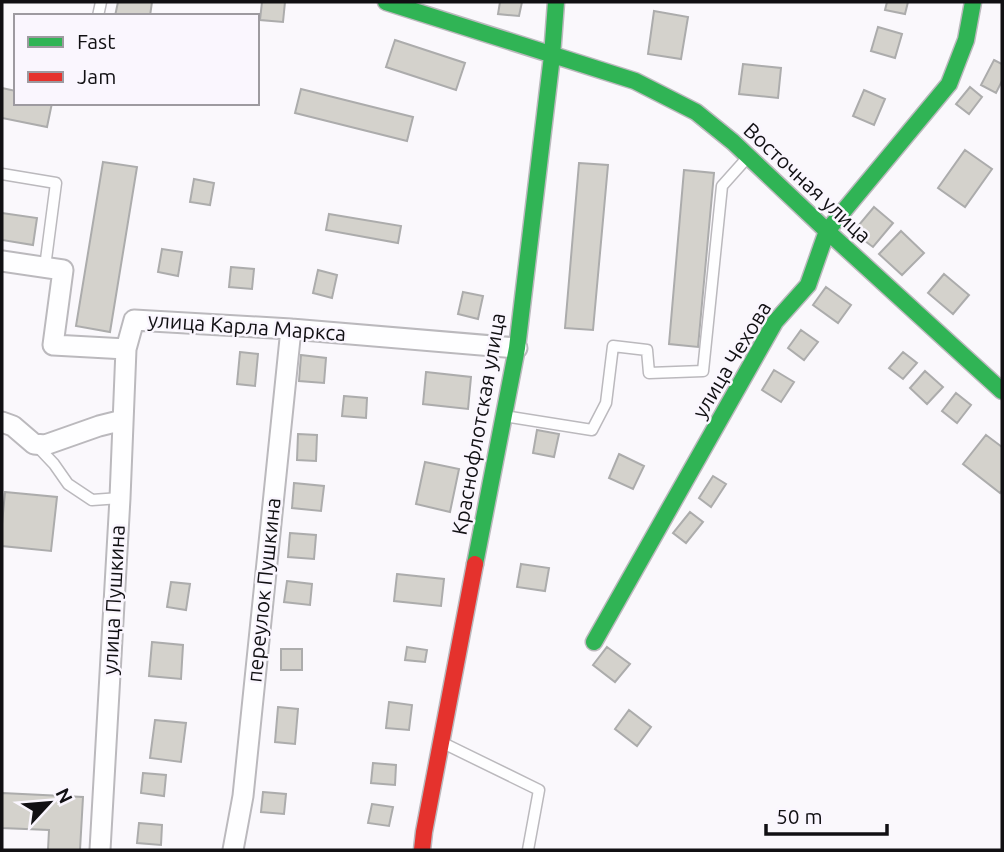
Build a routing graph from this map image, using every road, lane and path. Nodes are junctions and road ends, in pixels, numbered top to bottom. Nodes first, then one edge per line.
1 (386, 2) edge
2 (556, 2) edge
3 (973, 2) edge
4 (552, 56) junction
5 (749, 156) junction
6 (2, 174) edge
7 (827, 231) junction
8 (2, 261) edge
9 (45, 267) junction
10 (291, 329) junction
11 (517, 348) junction
12 (126, 349) junction
13 (1002, 391) edge
14 (504, 416) junction
15 (123, 420) junction
16 (2, 422) edge
17 (34, 443) junction
18 (120, 498) junction
19 (594, 642) dead end
20 (441, 742) junction
21 (100, 850) edge
22 (233, 850) edge
23 (422, 850) edge
24 (528, 850) edge

1 - 4 street, Восточная улица
2 - 4 street, Краснофлотская улица
3 - 7 street, улица Чехова
4 - 5 street, Восточная улица
4 - 11 street, Краснофлотская улица
5 - 7 street, Восточная улица
5 - 14 lane
6 - 9 lane
7 - 13 street, Восточная улица
7 - 19 street, улица Чехова
8 - 9 street
9 - 12 street, улица Карла Маркса
10 - 11 street, улица Карла Маркса
10 - 12 street, улица Карла Маркса
10 - 22 street, переулок Пушкина
11 - 14 street, Краснофлотская улица
12 - 15 street, улица Пушкина
14 - 20 street, Краснофлотская улица
15 - 17 street
15 - 18 street, улица Пушкина
16 - 17 street
17 - 18 lane
18 - 21 street, улица Пушкина
20 - 23 street, Краснофлотская улица
20 - 24 lane

